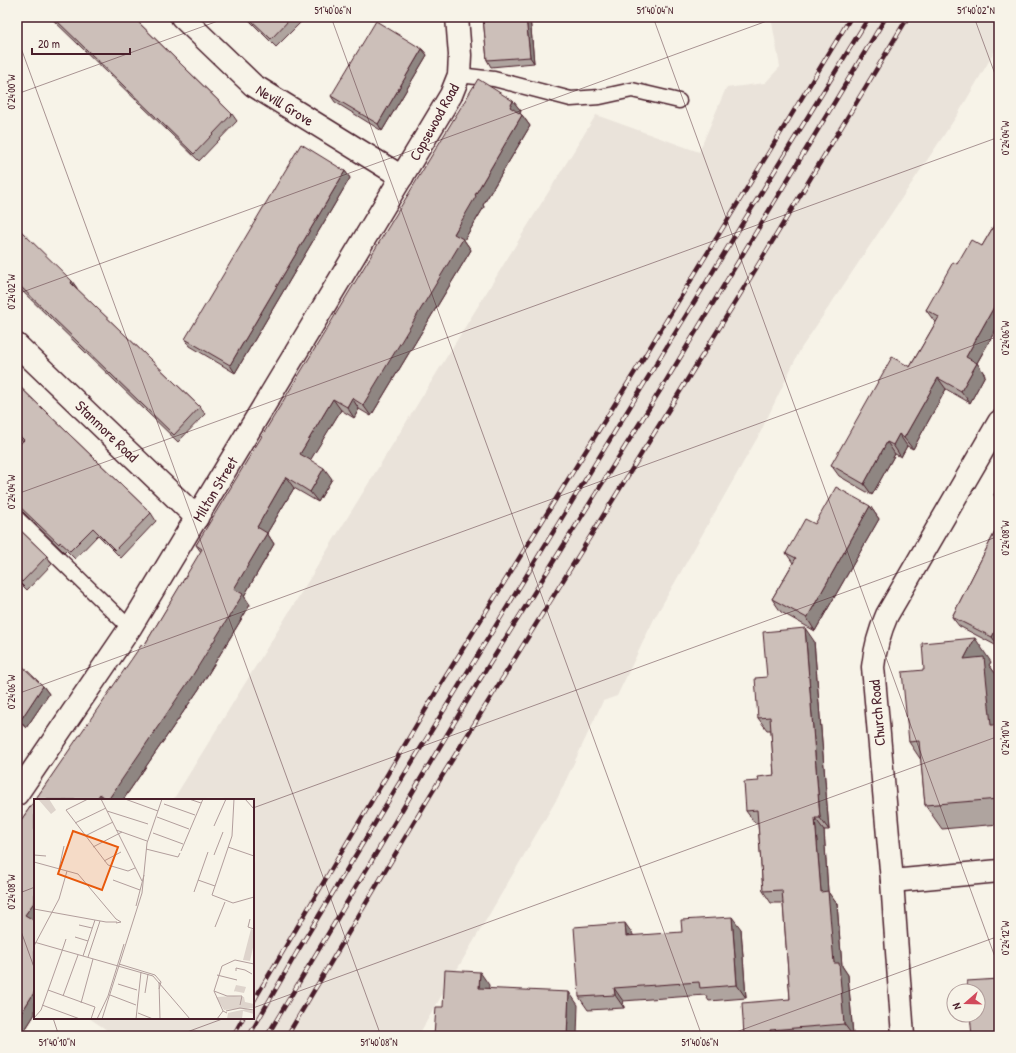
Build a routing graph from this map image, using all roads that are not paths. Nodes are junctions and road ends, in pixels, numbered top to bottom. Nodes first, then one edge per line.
1 (182, 17) edge
2 (457, 17) edge
3 (459, 75) junction
4 (679, 101) dead end
5 (402, 177) junction
6 (17, 345) edge
7 (999, 422) edge
8 (17, 518) edge
9 (197, 518) junction
10 (130, 628) junction
11 (20, 783) edge
12 (999, 871) edge
13 (892, 880) junction
14 (903, 1036) edge

1 - 5 street, Nevill Grove
2 - 3 street, Copsewood Road
3 - 4 lane
3 - 5 street, Copsewood Road
5 - 9 street, Milton Street
6 - 9 street, Stanmore Road
7 - 13 street, Church Road
8 - 10 lane
9 - 10 street, Milton Street
10 - 11 street, Milton Street
12 - 13 street
13 - 14 street, Church Road

